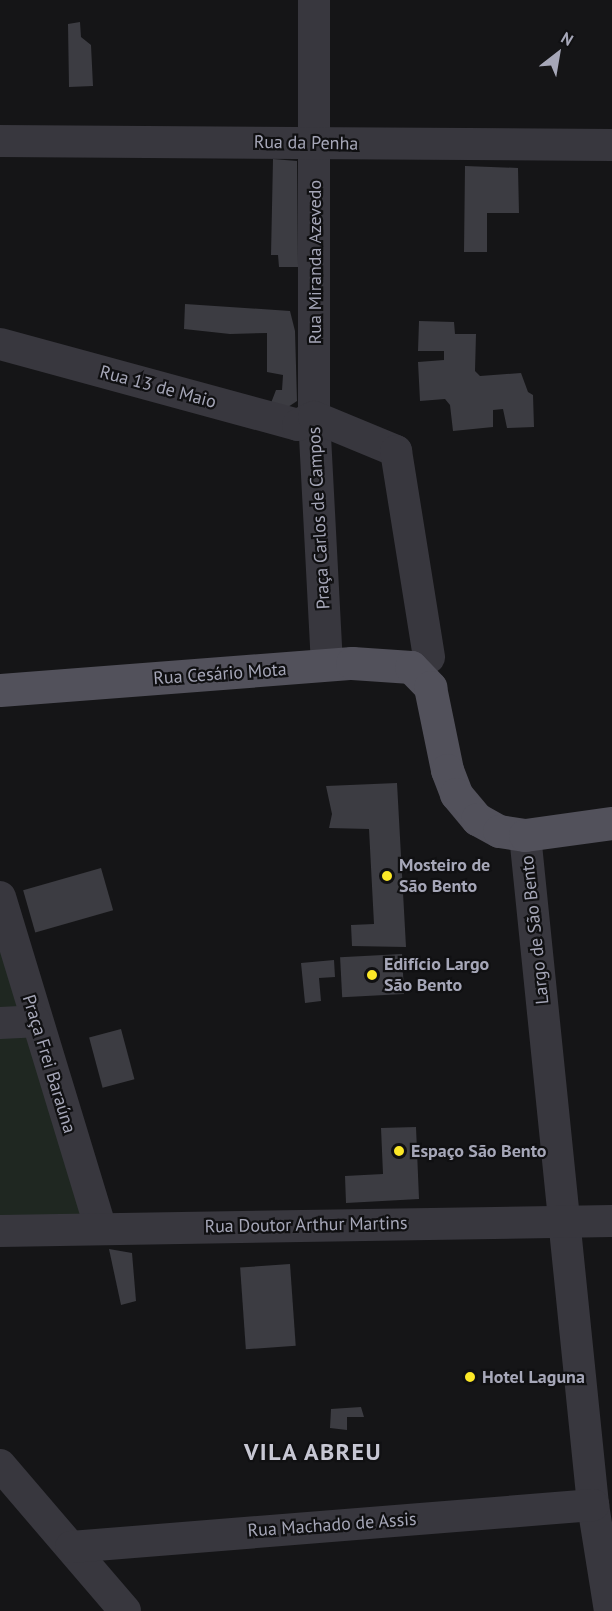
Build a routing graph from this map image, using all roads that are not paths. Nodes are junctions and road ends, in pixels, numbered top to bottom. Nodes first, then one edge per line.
1 (314, 0) edge
2 (0, 141) edge
3 (315, 144) junction
4 (612, 145) edge
5 (0, 344) edge
6 (314, 417) junction
7 (327, 665) junction
8 (424, 670) junction
9 (0, 690) edge
10 (612, 823) edge
11 (525, 835) junction
12 (0, 897) edge
13 (35, 1021) junction
14 (0, 1023) edge
15 (566, 1219) junction
16 (612, 1221) edge
17 (101, 1229) junction
18 (0, 1231) edge
19 (0, 1465) edge
20 (593, 1505) junction
21 (71, 1547) junction
22 (125, 1611) edge
23 (610, 1611) edge

1 - 3 street, Rua Miranda Azevedo
2 - 3 street, Rua da Penha
3 - 4 street, Rua da Penha
3 - 6 street, Rua Miranda Azevedo
5 - 6 street, Rua 13 de Maio
6 - 7 street, Praça Carlos de Campos
6 - 8 street, Praça Carlos de Campos
7 - 8 main road, Rua Cesário Mota
7 - 9 main road, Rua Cesário Mota
8 - 11 main road, Largo de São Bento
10 - 11 main road
11 - 15 street, Largo de São Bento
12 - 13 street, Praça Frei Baraúna
13 - 14 street
13 - 17 street, Praça Frei Baraúna
15 - 16 street, Rua Doutor Arthur Martins
15 - 17 street, Rua Doutor Arthur Martins
15 - 20 street, Largo de São Bento
17 - 18 street, Rua Doutor Arthur Martins
19 - 21 street
20 - 21 street, Rua Machado de Assis
20 - 23 street, Largo de São Bento
21 - 22 street

